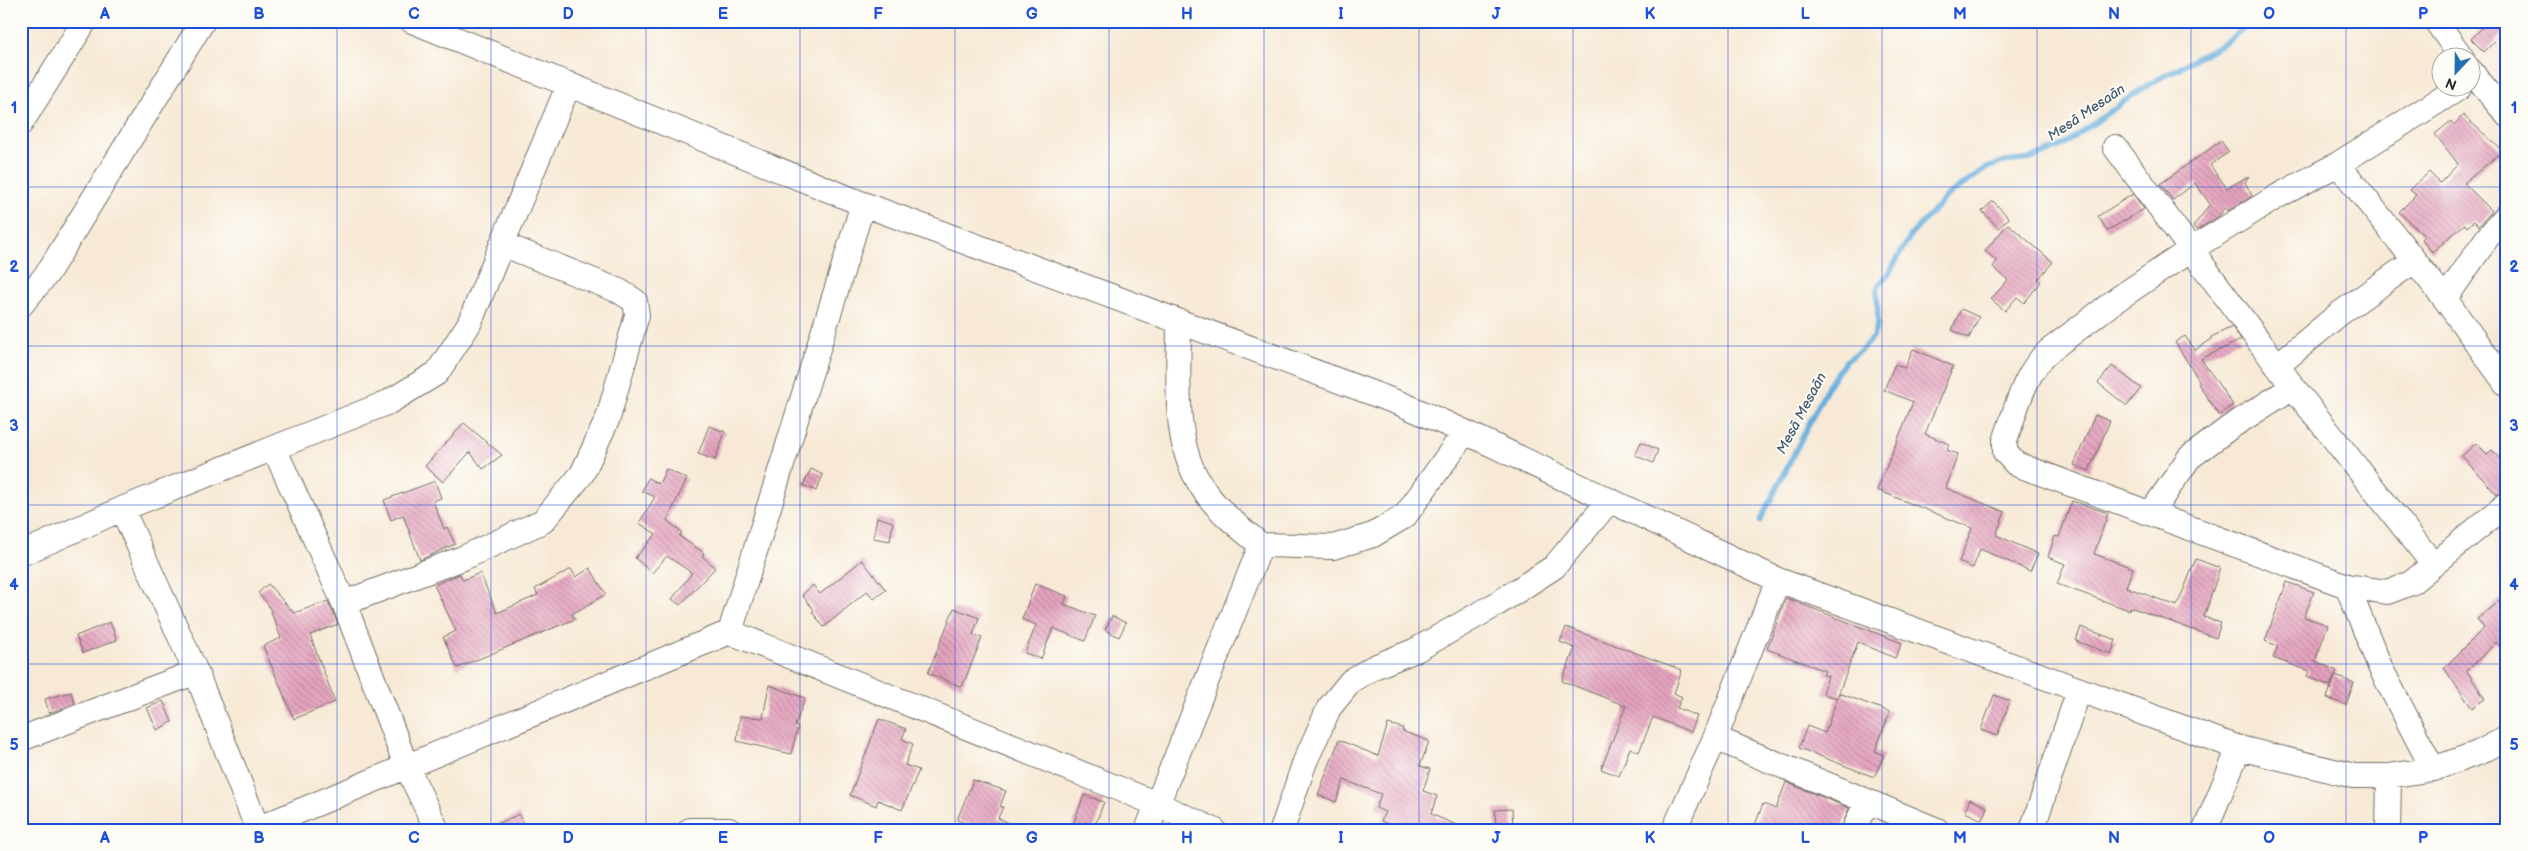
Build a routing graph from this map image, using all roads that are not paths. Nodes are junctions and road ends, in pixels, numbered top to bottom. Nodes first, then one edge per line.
1 (85, 21) edge
2 (203, 21) edge
3 (412, 21) edge
4 (2436, 21) edge
5 (2455, 48) edge
6 (569, 84) junction
7 (2480, 89) edge
8 (2440, 98) edge
9 (2507, 115) edge
10 (21, 122) edge
11 (2115, 147) dead end
12 (2338, 164) junction
13 (863, 204) junction
14 (2507, 215) edge
15 (502, 244) junction
16 (2190, 250) junction
17 (2414, 261) junction
18 (2445, 299) junction
19 (21, 305) edge
20 (1179, 323) junction
21 (2276, 366) junction
22 (2507, 385) edge
23 (2293, 387) junction
24 (1465, 432) junction
25 (274, 448) junction
26 (1609, 501) junction
27 (2507, 504) edge
28 (122, 509) junction
29 (2151, 514) junction
30 (1260, 545) junction
31 (21, 554) edge
32 (2433, 564) junction
33 (1778, 580) junction
34 (2347, 586) junction
35 (344, 602) junction
36 (730, 632) junction
37 (196, 672) junction
38 (2079, 690) junction
39 (21, 738) edge
40 (1715, 738) junction
41 (2507, 738) edge
42 (2239, 748) junction
43 (406, 765) junction
44 (2433, 769) junction
45 (2389, 776) junction
46 (1867, 801) junction
47 (1157, 804) junction
48 (256, 829) edge
49 (437, 830) edge
50 (690, 830) edge
51 (729, 830) edge
52 (1147, 830) edge
53 (1214, 830) edge
54 (1282, 830) edge
55 (1674, 830) edge
56 (1854, 830) edge
57 (1937, 830) edge
58 (2032, 830) edge
59 (2205, 830) edge
60 (2388, 830) edge

1 - 10 street
2 - 19 street
3 - 6 street
4 - 5 street
6 - 13 street
6 - 15 street
7 - 9 street
8 - 12 street
11 - 16 street
12 - 16 street
12 - 17 street
13 - 20 street
13 - 36 street
14 - 18 street
15 - 25 street
15 - 35 street
16 - 21 street
16 - 29 street
17 - 18 street
17 - 21 street
18 - 22 street
20 - 24 street
20 - 30 street
21 - 23 street
23 - 29 street
23 - 32 street
24 - 26 street
24 - 30 street
25 - 28 street
25 - 35 street
26 - 33 street
26 - 54 street
27 - 32 street
28 - 31 street
28 - 37 street
29 - 34 street
30 - 47 street
32 - 34 street
33 - 38 street
33 - 40 street
34 - 44 street
35 - 43 street
36 - 43 street
36 - 47 street
37 - 39 street
37 - 48 street
38 - 42 street
38 - 58 street
40 - 46 street
40 - 55 street
41 - 44 street
42 - 45 street
42 - 59 street
43 - 48 street
43 - 49 street
44 - 45 street
45 - 60 street
46 - 56 street
46 - 57 street
47 - 52 street
47 - 53 street
50 - 51 street

